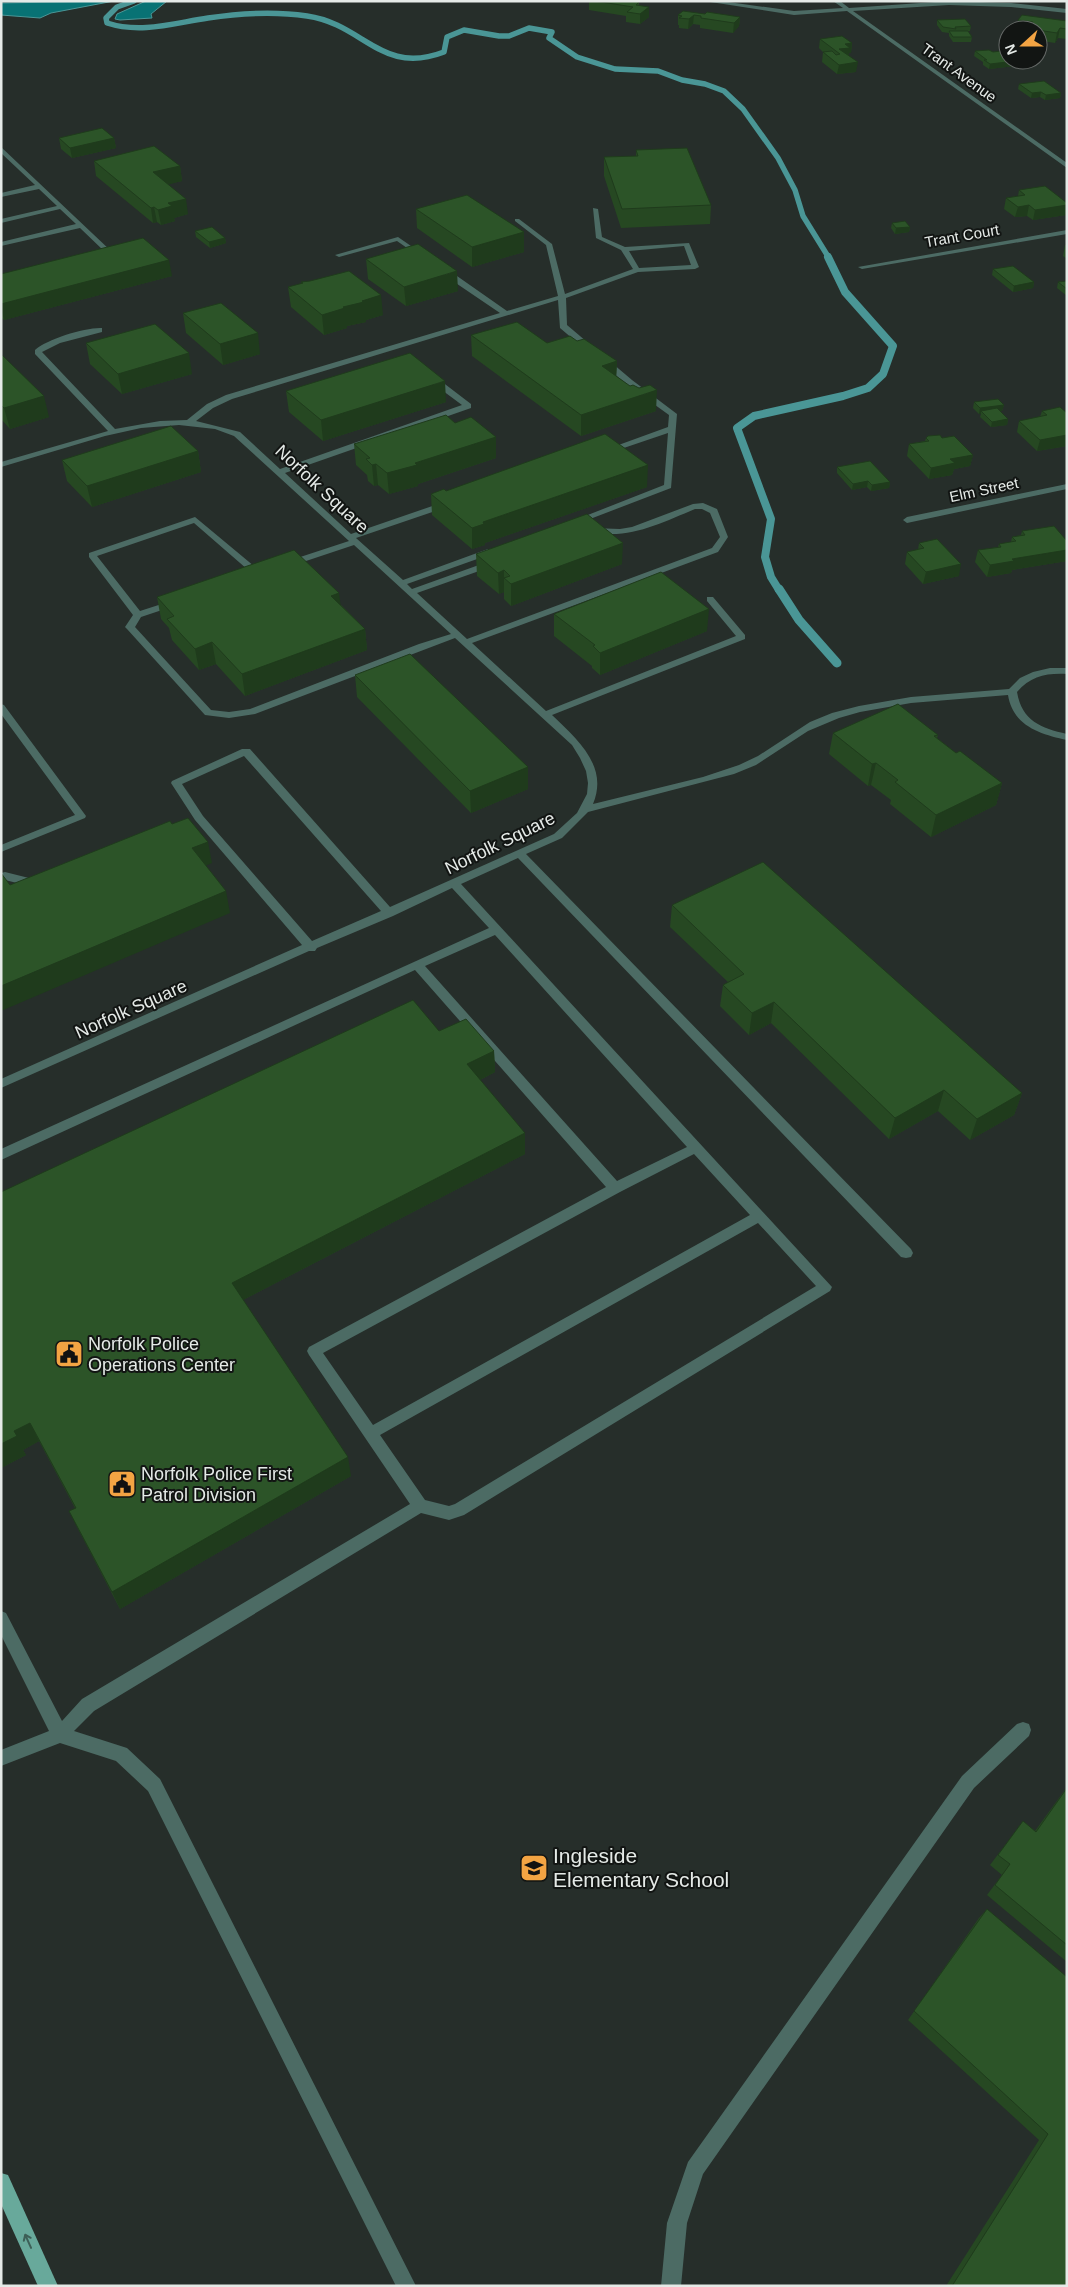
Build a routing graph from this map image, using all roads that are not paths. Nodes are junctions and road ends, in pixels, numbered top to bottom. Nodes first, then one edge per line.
1 (707, 1) edge
2 (836, 1) edge
3 (849, 10) junction
4 (1067, 11) edge
5 (1, 149) edge
6 (15, 161) junction
7 (1, 164) edge
8 (1067, 166) edge
9 (41, 186) junction
10 (1, 196) edge
11 (62, 207) junction
12 (595, 209) dead end
13 (518, 220) dead end
14 (1, 221) edge
15 (82, 225) junction
16 (1067, 232) edge
17 (1, 244) edge
18 (624, 249) junction
19 (91, 256) edge
20 (339, 256) dead end
21 (429, 260) edge
22 (436, 266) edge
23 (862, 267) dead end
24 (637, 270) junction
25 (562, 298) junction
26 (506, 313) junction
27 (99, 330) dead end
28 (390, 347) junction
29 (398, 353) dead end
30 (429, 376) edge
31 (190, 422) junction
32 (671, 430) junction
33 (113, 431) junction
34 (596, 455) edge
35 (2, 464) edge
36 (280, 472) junction
37 (1067, 486) edge
38 (454, 502) edge
39 (907, 520) dead end
40 (564, 525) edge
41 (588, 529) edge
42 (353, 540) junction
43 (500, 548) edge
44 (504, 559) edge
45 (400, 584) junction
46 (410, 593) junction
47 (184, 599) edge
48 (710, 600) dead end
49 (138, 615) junction
50 (456, 635) junction
51 (465, 643) junction
52 (1067, 671) edge
53 (1012, 692) junction
54 (1, 707) edge
55 (544, 715) junction
56 (1067, 737) edge
57 (586, 810) junction
58 (1, 849) edge
59 (520, 854) junction
60 (52, 875) edge
61 (1, 877) edge
62 (455, 884) junction
63 (389, 913) junction
64 (497, 929) junction
65 (311, 948) junction
66 (417, 965) junction
67 (1, 1084) edge
68 (696, 1148) junction
69 (1, 1155) edge
70 (615, 1188) junction
71 (760, 1216) junction
72 (906, 1253) dead end
73 (370, 1433) junction
74 (420, 1506) junction
75 (1, 1618) edge
76 (1023, 1730) dead end
77 (60, 1735) junction
78 (1, 1758) edge
79 (1, 2182) edge
80 (48, 2286) edge
81 (406, 2286) edge
82 (671, 2286) edge

1 - 3 street
2 - 3 street, Trant Avenue
3 - 4 street
3 - 8 street, Trant Avenue
5 - 6 street
6 - 7 street
6 - 9 street
9 - 10 street
9 - 11 street
11 - 14 street
11 - 15 street
12 - 18 street
13 - 25 street
15 - 17 street
15 - 19 street
16 - 23 street, Trant Court
18 - 24 street
18 - 24 street
20 - 21 street
22 - 26 street
24 - 25 street
25 - 26 street
25 - 32 street
26 - 28 street
27 - 33 street
28 - 29 street
28 - 31 street
30 - 36 street
31 - 33 street, Norfolk Square
31 - 36 street, Norfolk Square
32 - 34 street
32 - 40 street
33 - 35 street, Norfolk Square
36 - 42 street, Norfolk Square
37 - 39 street, Elm Street
38 - 42 street
41 - 51 street
42 - 45 street, Norfolk Square
42 - 49 street
43 - 45 street
44 - 46 street
45 - 46 street, Norfolk Square
46 - 50 street, Norfolk Square
47 - 49 street
48 - 55 street
49 - 50 street
50 - 51 street, Norfolk Square
51 - 55 street, Norfolk Square
52 - 53 street
53 - 56 street
53 - 57 street
54 - 58 street
55 - 57 street, Norfolk Square
57 - 59 street, Norfolk Square
59 - 62 street, Norfolk Square
59 - 72 street
60 - 61 street
62 - 63 street, Norfolk Square
62 - 64 street
63 - 65 street, Norfolk Square
63 - 65 street
64 - 66 street
64 - 68 street
65 - 67 street, Norfolk Square
66 - 69 street
66 - 70 street
68 - 70 street
68 - 71 street
70 - 73 street
71 - 73 street
71 - 74 street
73 - 74 street
74 - 77 street
75 - 77 street
76 - 82 street
77 - 78 street
77 - 81 street
80 -> 79 main road

